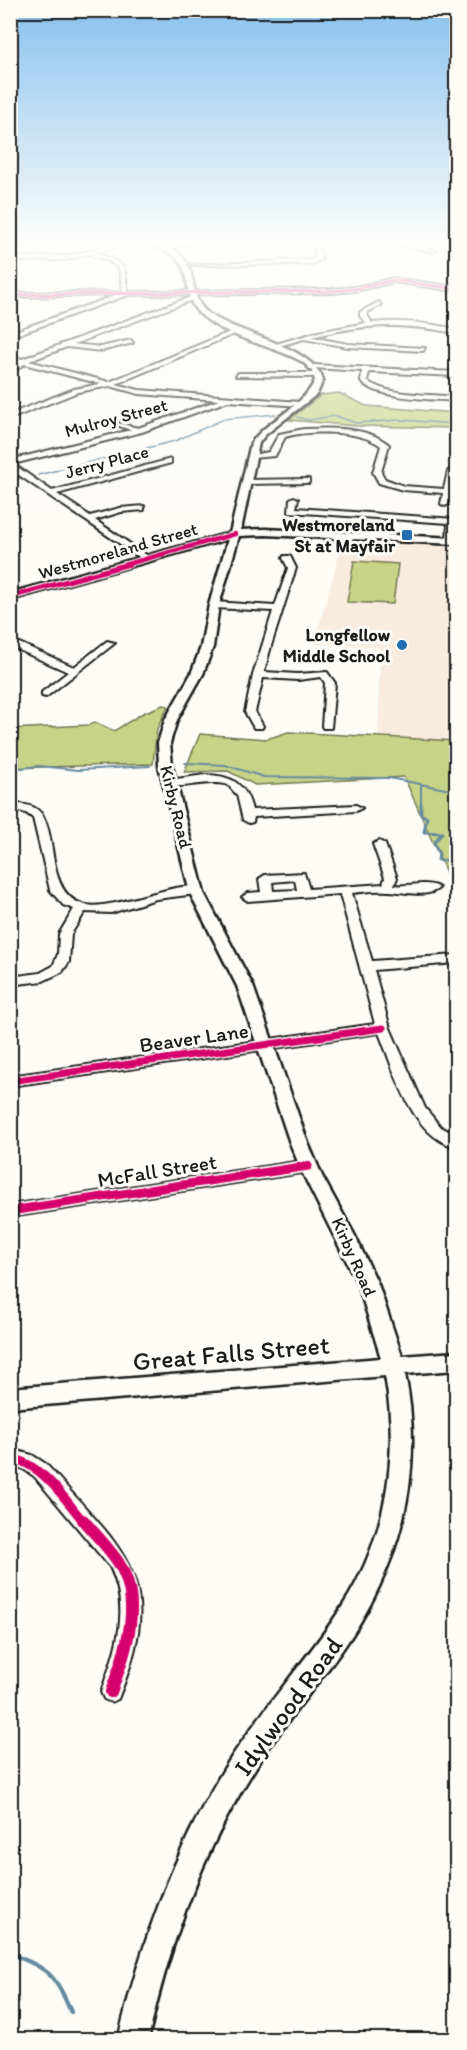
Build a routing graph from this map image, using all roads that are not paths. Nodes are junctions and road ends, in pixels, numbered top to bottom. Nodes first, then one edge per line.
1 (91, 336) edge
2 (228, 336) edge
3 (246, 336) edge
4 (309, 336) edge
5 (304, 337) junction
6 (131, 342) dead end
7 (67, 345) junction
8 (272, 346) junction
9 (423, 349) dead end
10 (10, 358) edge
11 (23, 361) junction
12 (314, 367) junction
13 (366, 369) junction
14 (10, 372) edge
15 (456, 374) edge
16 (238, 375) dead end
17 (319, 375) junction
18 (107, 385) junction
19 (227, 398) junction
20 (456, 399) edge
21 (300, 404) junction
22 (10, 417) edge
23 (112, 422) dead end
24 (139, 430) junction
25 (252, 456) junction
26 (168, 461) dead end
27 (10, 463) edge
28 (452, 471) dead end
29 (306, 481) dead end
30 (246, 482) junction
31 (452, 492) edge
32 (52, 493) junction
33 (294, 499) dead end
34 (445, 504) dead end
35 (141, 508) dead end
36 (90, 519) junction
37 (235, 534) junction
38 (454, 541) edge
39 (146, 558) junction
40 (286, 558) dead end
41 (10, 597) edge
42 (214, 605) junction
43 (278, 609) junction
44 (10, 642) edge
45 (110, 643) dead end
46 (75, 670) junction
47 (258, 675) junction
48 (46, 694) dead end
49 (258, 726) dead end
50 (327, 726) dead end
51 (169, 783) junction
52 (10, 806) edge
53 (356, 808) dead end
54 (379, 844) dead end
55 (387, 887) junction
56 (434, 888) dead end
57 (196, 890) junction
58 (345, 890) junction
59 (248, 897) dead end
60 (82, 908) junction
61 (456, 959) edge
62 (367, 966) junction
63 (10, 981) edge
64 (383, 1028) junction
65 (268, 1046) junction
66 (10, 1081) edge
67 (456, 1142) edge
68 (308, 1166) junction
69 (10, 1211) edge
70 (456, 1360) edge
71 (393, 1366) junction
72 (10, 1398) edge
73 (10, 1457) edge
74 (111, 1692) dead end
75 (136, 2026) edge

1 - 7 street
2 - 18 street
3 - 8 main road
4 - 5 street
5 - 8 street
5 - 9 street
6 - 7 street
7 - 11 street
8 - 12 main road
10 - 11 street
11 - 14 street
11 - 18 street
12 - 13 street
12 - 17 main road
13 - 15 street
13 - 20 street
16 - 17 street
17 - 21 main road, Kirby Road
18 - 19 street
18 - 22 street
19 - 21 street
19 - 24 street, Mulroy Street
21 - 25 main road, Kirby Road
23 - 24 street
24 - 27 street, Mulroy Street
25 - 30 main road, Kirby Road
25 - 31 street
26 - 32 street, Jerry Place
27 - 32 street
28 - 31 street
29 - 30 street
30 - 37 main road, Kirby Road
31 - 34 street
32 - 36 street
33 - 38 street
35 - 36 street
36 - 39 street
37 - 38 main road, Westmoreland Street
37 - 39 main road, Westmoreland Street
37 - 42 main road, Kirby Road
39 - 41 main road, Westmoreland Street
40 - 43 street
42 - 43 street
42 - 51 main road, Kirby Road
43 - 47 street
44 - 46 street
45 - 46 street
46 - 48 street
47 - 49 street
47 - 50 street
51 - 53 street
51 - 57 main road, Kirby Road
52 - 60 street
54 - 55 street
55 - 56 street
55 - 58 street
57 - 60 street
57 - 65 main road, Kirby Road
58 - 59 street
58 - 62 street
60 - 63 street
61 - 62 street
62 - 64 street
64 - 65 street, Beaver Lane
64 - 67 street
65 - 66 street, Beaver Lane
65 - 68 main road, Kirby Road
68 - 69 street, McFall Street
68 - 71 main road, Kirby Road
70 - 71 main road, Great Falls Street
71 - 72 main road, Great Falls Street
71 - 75 main road, Idylwood Road
73 - 74 street

